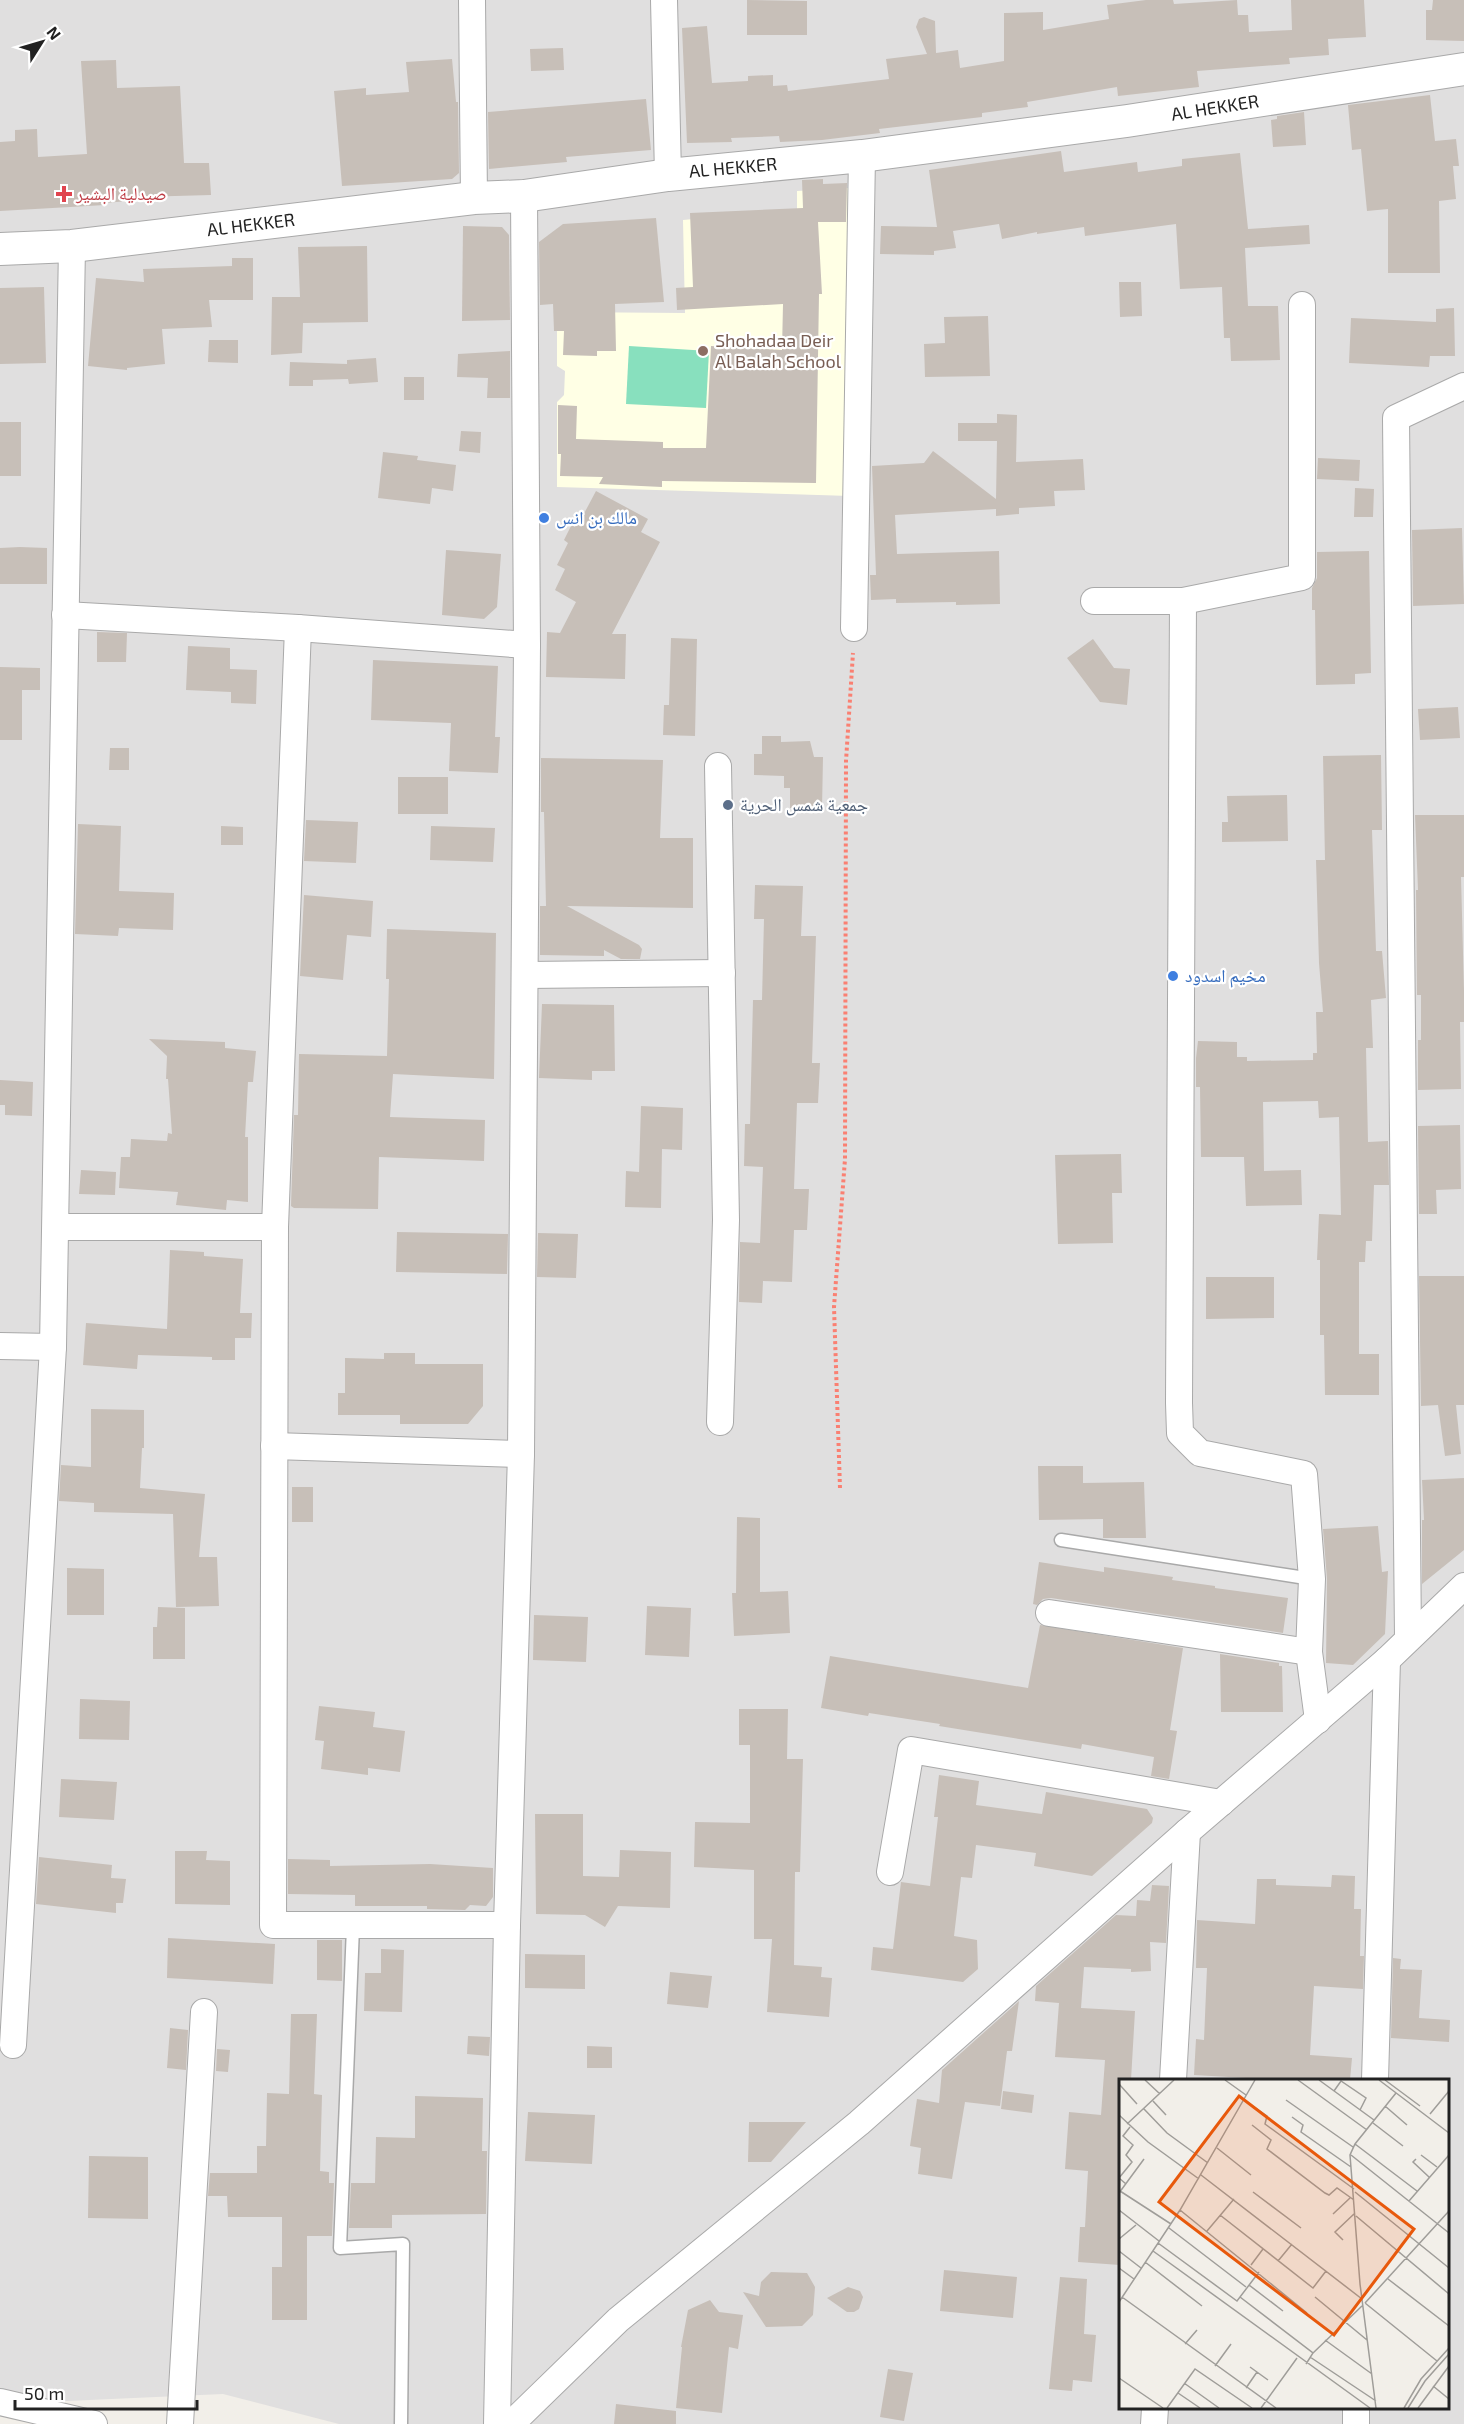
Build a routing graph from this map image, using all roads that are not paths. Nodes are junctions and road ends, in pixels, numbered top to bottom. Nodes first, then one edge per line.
1 (472, 0) edge
2 (664, 0) edge
3 (1464, 69) edge
4 (862, 156) junction
5 (669, 175) junction
6 (524, 196) junction
7 (474, 198) junction
8 (72, 246) junction
9 (0, 249) edge
10 (1302, 305) dead end
11 (1464, 386) edge
12 (1094, 601) dead end
13 (1183, 601) junction
14 (65, 615) junction
15 (298, 628) junction
16 (854, 628) road end
17 (527, 645) junction
18 (718, 765) dead end
19 (722, 973) junction
20 (525, 975) junction
21 (57, 1227) junction
22 (275, 1227) junction
23 (0, 1346) edge
24 (54, 1347) junction
25 (720, 1422) dead end
26 (274, 1446) junction
27 (521, 1454) junction
28 (1061, 1540) dead end
29 (1312, 1579) junction
30 (1464, 1586) edge
31 (1049, 1613) dead end
32 (1408, 1638) junction
33 (1309, 1652) junction
34 (1387, 1660) junction
35 (1318, 1720) junction
36 (1221, 1803) junction
37 (1187, 1832) junction
38 (890, 1872) dead end
39 (507, 1925) junction
40 (353, 1927) junction
41 (204, 2012) dead end
42 (13, 2045) dead end
43 (1173, 2079) edge
44 (1375, 2079) edge
45 (0, 2402) edge
46 (1155, 2409) edge
47 (94, 2424) edge
48 (180, 2424) edge
49 (401, 2424) edge
50 (496, 2424) edge
51 (511, 2424) edge
52 (1154, 2424) edge

1 - 7 street
2 - 5 street
3 - 4 street, AL HEKKER
4 - 5 street, AL HEKKER
4 - 16 street
5 - 6 street, AL HEKKER
6 - 7 street, AL HEKKER
6 - 17 street
7 - 8 street, AL HEKKER
8 - 9 street, AL HEKKER
8 - 14 street
10 - 13 street
11 - 32 street
12 - 13 street
13 - 29 street
14 - 15 street
14 - 21 street
15 - 17 street
15 - 22 street
17 - 20 street
18 - 19 street
19 - 20 street
19 - 25 street
20 - 27 street
21 - 22 street
21 - 24 street
22 - 26 street
23 - 24 street
24 - 42 street
26 - 27 street
26 - 40 street
27 - 39 street
28 - 29 lane
29 - 33 street
30 - 32 street
31 - 33 street
32 - 34 street
33 - 35 street
34 - 35 street
34 - 44 street
35 - 36 street
36 - 37 street
36 - 38 street
37 - 43 street
37 - 51 street
39 - 40 street
39 - 50 street
40 - 49 lane
41 - 48 street
45 - 47 street
46 - 52 street

